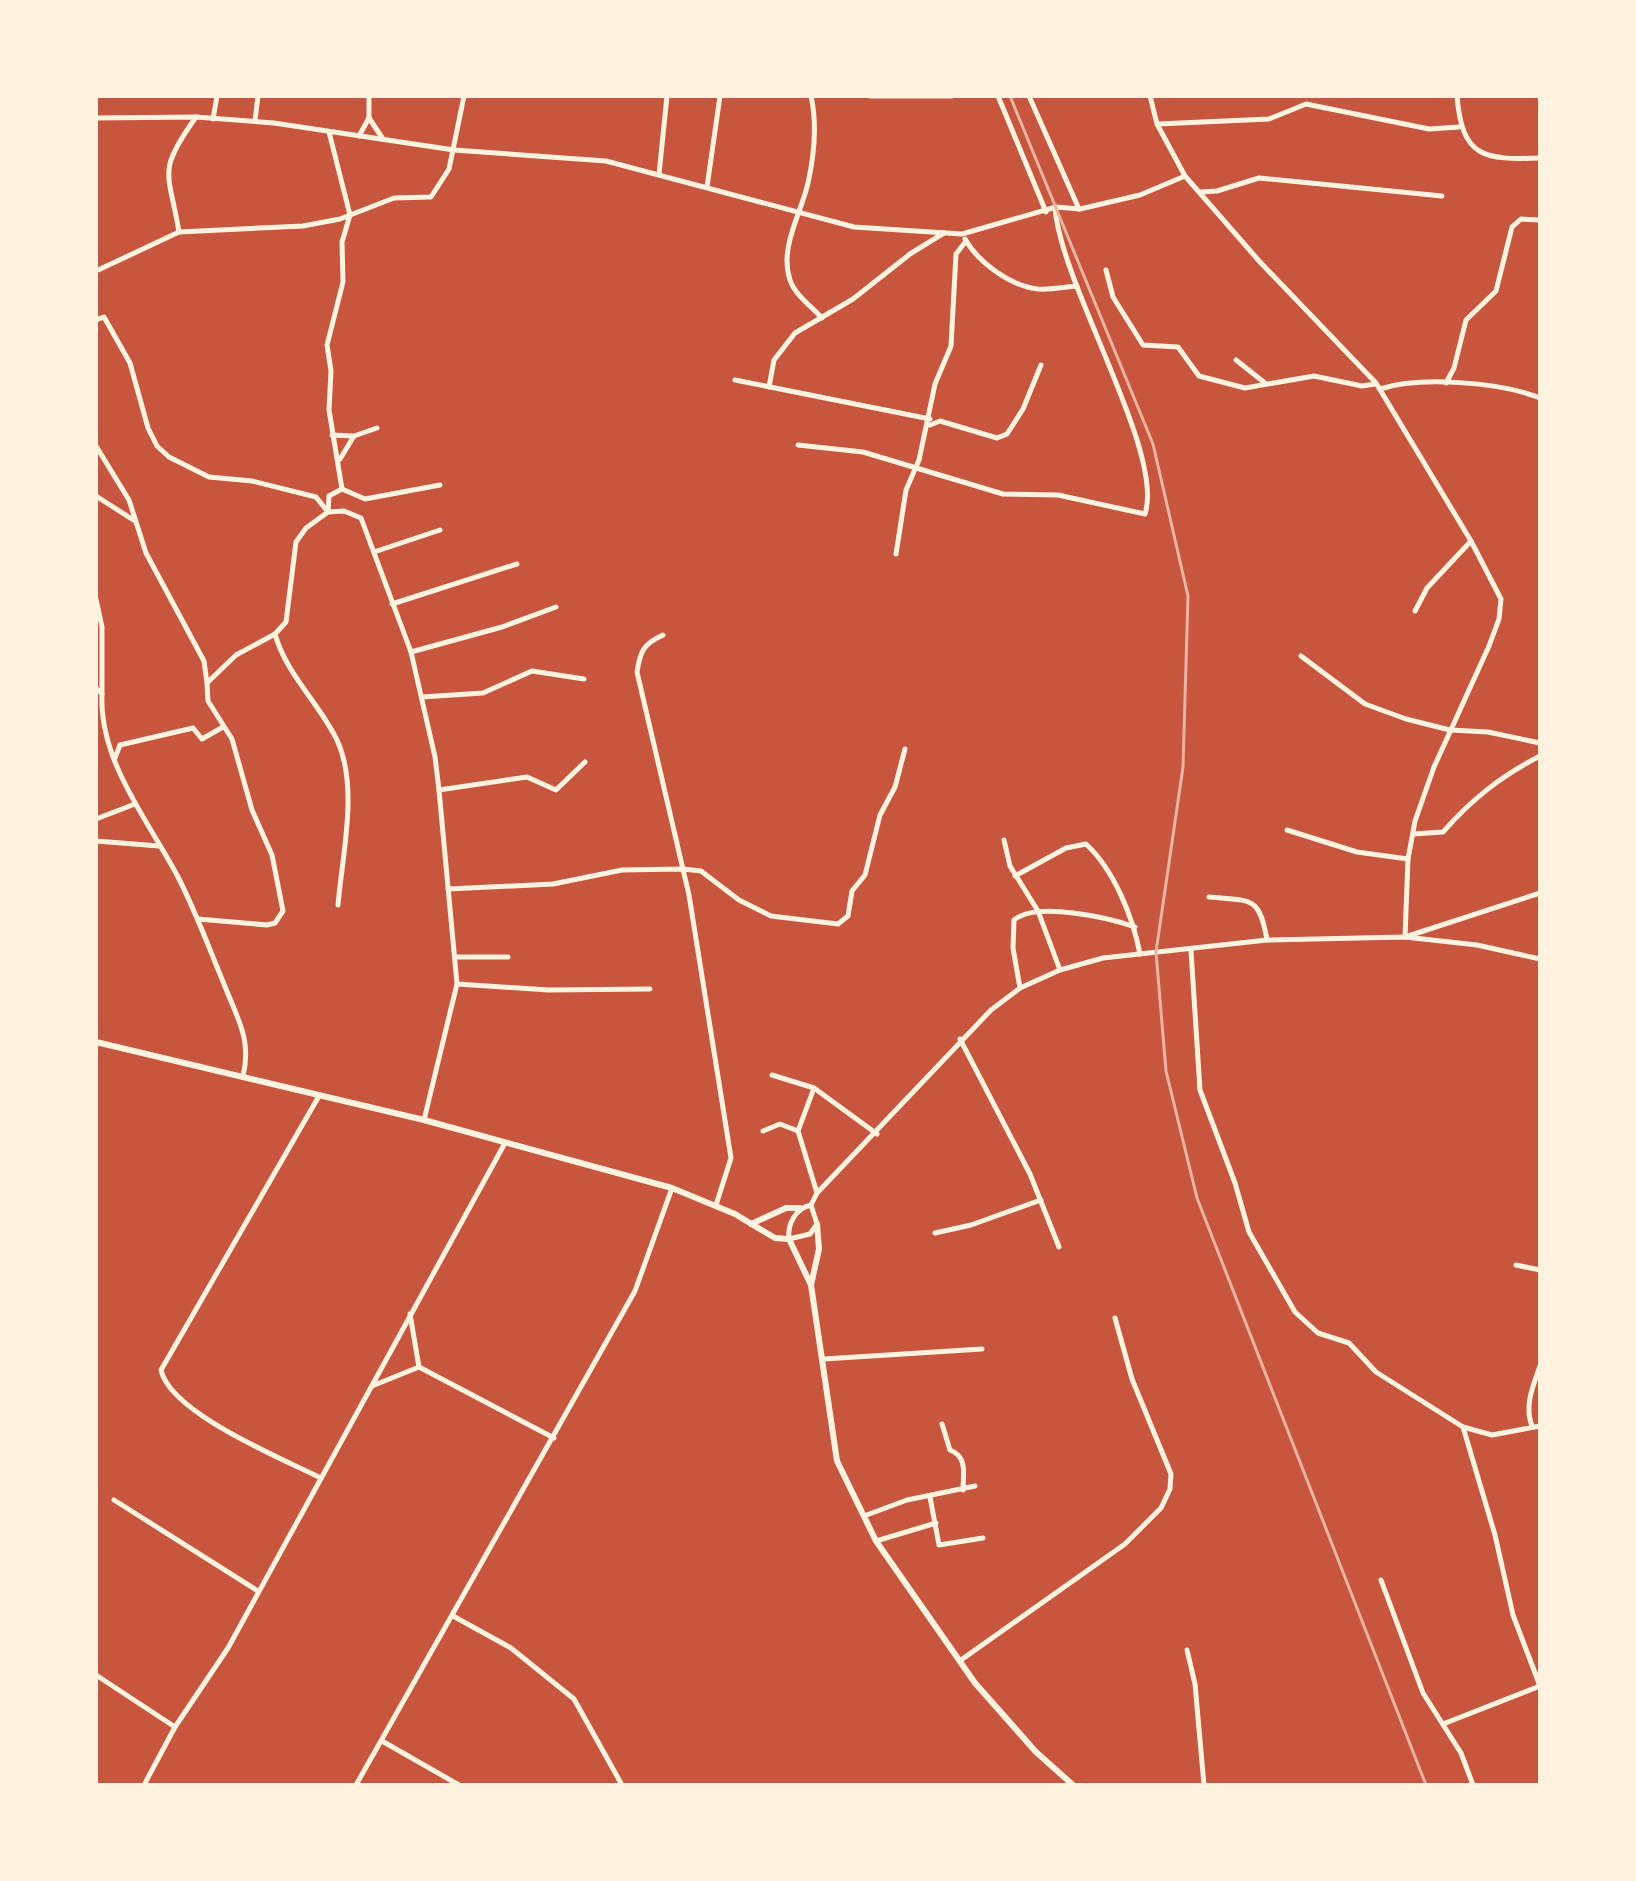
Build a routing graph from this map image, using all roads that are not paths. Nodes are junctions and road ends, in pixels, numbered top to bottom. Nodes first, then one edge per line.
1 (217, 96) edge
2 (258, 96) edge
3 (369, 96) edge
4 (464, 96) edge
5 (667, 96) edge
6 (720, 96) edge
7 (811, 96) edge
8 (870, 96) edge
9 (952, 96) edge
10 (998, 96) edge
11 (1029, 96) edge
12 (1150, 96) edge
13 (1457, 96) edge
14 (196, 117) junction
15 (96, 118) edge
16 (369, 118) junction
17 (213, 119) junction
18 (255, 121) junction
19 (1157, 124) junction
20 (1459, 127) junction
21 (329, 132) junction
22 (359, 136) junction
23 (383, 139) junction
24 (454, 150) junction
25 (1540, 158) edge
26 (659, 174) junction
27 (1185, 176) junction
28 (707, 187) junction
29 (1200, 192) junction
30 (1442, 196) dead end
31 (1055, 208) junction
32 (1080, 209) junction
33 (1046, 212) junction
34 (350, 215) junction
35 (799, 215) junction
36 (1540, 220) edge
37 (179, 232) junction
38 (945, 233) junction
39 (962, 234) junction
40 (966, 241) junction
41 (1106, 270) dead end
42 (96, 271) edge
43 (1077, 286) junction
44 (822, 318) junction
45 (96, 320) edge
46 (1236, 360) dead end
47 (1041, 365) dead end
48 (735, 380) dead end
49 (1446, 383) junction
50 (1266, 384) junction
51 (1378, 386) junction
52 (769, 387) junction
53 (1540, 398) edge
54 (929, 422) junction
55 (377, 428) dead end
56 (332, 435) junction
57 (354, 436) junction
58 (798, 445) dead end
59 (96, 446) edge
60 (339, 460) junction
61 (916, 468) junction
62 (440, 485) dead end
63 (342, 489) junction
64 (96, 496) edge
65 (328, 512) junction
66 (136, 522) junction
67 (440, 530) dead end
68 (1471, 541) junction
69 (374, 552) junction
70 (896, 554) dead end
71 (517, 564) dead end
72 (96, 599) edge
73 (392, 604) junction
74 (556, 607) dead end
75 (1415, 611) dead end
76 (275, 634) junction
77 (663, 635) dead end
78 (411, 652) junction
79 (1301, 656) dead end
80 (584, 679) dead end
81 (207, 683) junction
82 (96, 688) edge
83 (102, 694) junction
84 (422, 697) junction
85 (223, 727) junction
86 (1450, 730) junction
87 (1540, 743) edge
88 (905, 749) dead end
89 (1540, 756) edge
90 (115, 759) junction
91 (585, 762) dead end
92 (439, 790) junction
93 (135, 804) junction
94 (96, 819) edge
95 (1287, 830) dead end
96 (1413, 834) junction
97 (1004, 840) dead end
98 (96, 841) edge
99 (160, 845) junction
100 (1408, 859) junction
101 (683, 869) junction
102 (1015, 876) junction
103 (448, 889) junction
104 (1540, 893) edge
105 (1209, 897) dead end
106 (338, 905) dead end
107 (1038, 911) junction
108 (198, 919) junction
109 (1135, 927) junction
110 (1405, 937) junction
111 (1267, 940) junction
112 (1191, 951) junction
113 (1140, 954) junction
114 (456, 957) junction
115 (508, 957) dead end
116 (1540, 959) edge
117 (1060, 970) junction
118 (457, 984) junction
119 (1020, 988) junction
120 (650, 989) dead end
121 (960, 1039) junction
122 (96, 1042) edge
123 (772, 1075) dead end
124 (243, 1076) junction
125 (814, 1088) junction
126 (319, 1096) junction
127 (424, 1120) junction
128 (763, 1131) dead end
129 (798, 1131) junction
130 (877, 1134) junction
131 (505, 1143) junction
132 (672, 1188) junction
133 (817, 1193) junction
134 (1041, 1200) junction
135 (716, 1205) junction
136 (811, 1205) junction
137 (800, 1208) junction
138 (751, 1224) junction
139 (817, 1224) junction
140 (935, 1233) dead end
141 (789, 1239) junction
142 (1059, 1247) dead end
143 (1516, 1265) dead end
144 (1540, 1270) edge
145 (811, 1285) junction
146 (410, 1314) junction
147 (1115, 1318) dead end
148 (982, 1349) dead end
149 (824, 1359) junction
150 (1540, 1366) edge
151 (419, 1367) junction
152 (371, 1386) junction
153 (942, 1424) dead end
154 (1532, 1426) junction
155 (1540, 1426) edge
156 (1463, 1427) junction
157 (554, 1438) junction
158 (321, 1478) junction
159 (975, 1486) dead end
160 (963, 1490) junction
161 (930, 1497) junction
162 (114, 1500) dead end
163 (864, 1516) junction
164 (936, 1523) junction
165 (983, 1538) dead end
166 (876, 1541) junction
167 (1381, 1580) dead end
168 (258, 1591) junction
169 (453, 1616) junction
170 (1187, 1650) dead end
171 (961, 1660) junction
172 (96, 1675) edge
173 (1540, 1686) edge
174 (1443, 1724) junction
175 (175, 1727) junction
176 (382, 1741) junction
177 (144, 1785) edge
178 (356, 1785) edge
179 (459, 1785) edge
180 (622, 1785) edge
181 (1073, 1785) edge
182 (1204, 1785) edge
183 (1473, 1785) edge

1 - 17 street
2 - 18 street
3 - 16 street
4 - 24 street
5 - 26 street
6 - 28 street
7 - 35 street
8 - 9 street
10 - 33 street
11 - 32 street
12 - 19 street
13 - 20 street
14 - 15 street
14 - 17 street
14 - 37 street
16 - 22 street
16 - 23 street
17 - 18 street
18 - 21 street
19 - 20 street
19 - 27 street
20 - 25 street
21 - 22 street
21 - 34 street
22 - 23 street
23 - 24 street
24 - 26 street
24 - 34 street
26 - 28 street
27 - 29 street
27 - 32 street
28 - 35 street
29 - 30 street
29 - 51 street
31 - 32 street
31 - 33 street
31 - 43 street
33 - 39 street
34 - 37 street
34 - 56 street
35 - 38 street
35 - 44 street
36 - 49 street
37 - 42 street
38 - 39 street
38 - 44 street
39 - 40 street
40 - 43 street
40 - 54 street
41 - 50 street
43 - 61 street
44 - 52 street
45 - 65 street
46 - 50 street
47 - 54 street
48 - 52 street
49 - 51 street
49 - 53 street
50 - 51 street
51 - 68 street
52 - 54 street
54 - 61 street
55 - 57 street
56 - 57 street
56 - 60 street
57 - 60 street
58 - 61 street
59 - 66 street
60 - 63 street
61 - 70 street
62 - 63 street
63 - 65 street
64 - 66 street
65 - 69 street
65 - 76 street
66 - 81 street
67 - 69 street
68 - 75 street
68 - 86 street
69 - 73 street
71 - 73 street
72 - 83 street
73 - 78 street
74 - 78 street
76 - 81 street
76 - 106 street
77 - 101 street
78 - 84 street
79 - 86 street
80 - 84 street
81 - 85 street
82 - 83 street
83 - 90 street
84 - 92 street
85 - 90 street
85 - 108 street
86 - 87 street
86 - 96 street
88 - 101 street
89 - 96 street
90 - 93 street
91 - 92 street
92 - 103 street
93 - 94 street
93 - 99 street
95 - 100 street
96 - 100 street
97 - 102 street
98 - 99 street
99 - 108 street
100 - 110 street
101 - 103 street
101 - 135 street
102 - 107 street
102 - 109 street
103 - 114 street
104 - 110 street
105 - 111 street
107 - 109 street
107 - 117 street
107 - 119 street
108 - 124 street
109 - 113 street
110 - 111 street
110 - 116 street
111 - 112 street
112 - 113 street
112 - 156 street
113 - 117 street
114 - 115 street
114 - 118 street
117 - 119 street
118 - 120 street
118 - 127 street
119 - 121 street
121 - 130 street
121 - 134 street
122 - 124 street
123 - 125 street
124 - 126 street
125 - 129 street
125 - 130 street
126 - 127 street
126 - 158 street
127 - 131 street
128 - 129 street
129 - 133 street
130 - 133 street
131 - 132 street
131 - 146 street
132 - 135 street
132 - 157 street
133 - 136 street
134 - 140 street
134 - 142 street
135 - 138 street
136 - 137 street
136 - 139 street
137 - 138 street
137 - 141 street
138 - 141 street
139 - 141 street
139 - 145 street
141 - 145 street
143 - 144 street
145 - 149 street
146 - 151 street
146 - 152 street
147 - 171 street
148 - 149 street
149 - 163 street
150 - 154 street
151 - 152 street
151 - 157 street
152 - 158 street
153 - 160 street
154 - 155 street
154 - 156 street
156 - 173 street
157 - 169 street
158 - 168 street
159 - 160 street
160 - 161 street
161 - 163 street
161 - 164 street
162 - 168 street
163 - 166 street
164 - 165 street
164 - 166 street
166 - 171 street
167 - 174 street
168 - 175 street
169 - 176 street
169 - 180 street
170 - 182 street
171 - 181 street
172 - 175 street
173 - 174 street
174 - 183 street
175 - 177 street
176 - 178 street
176 - 179 street

